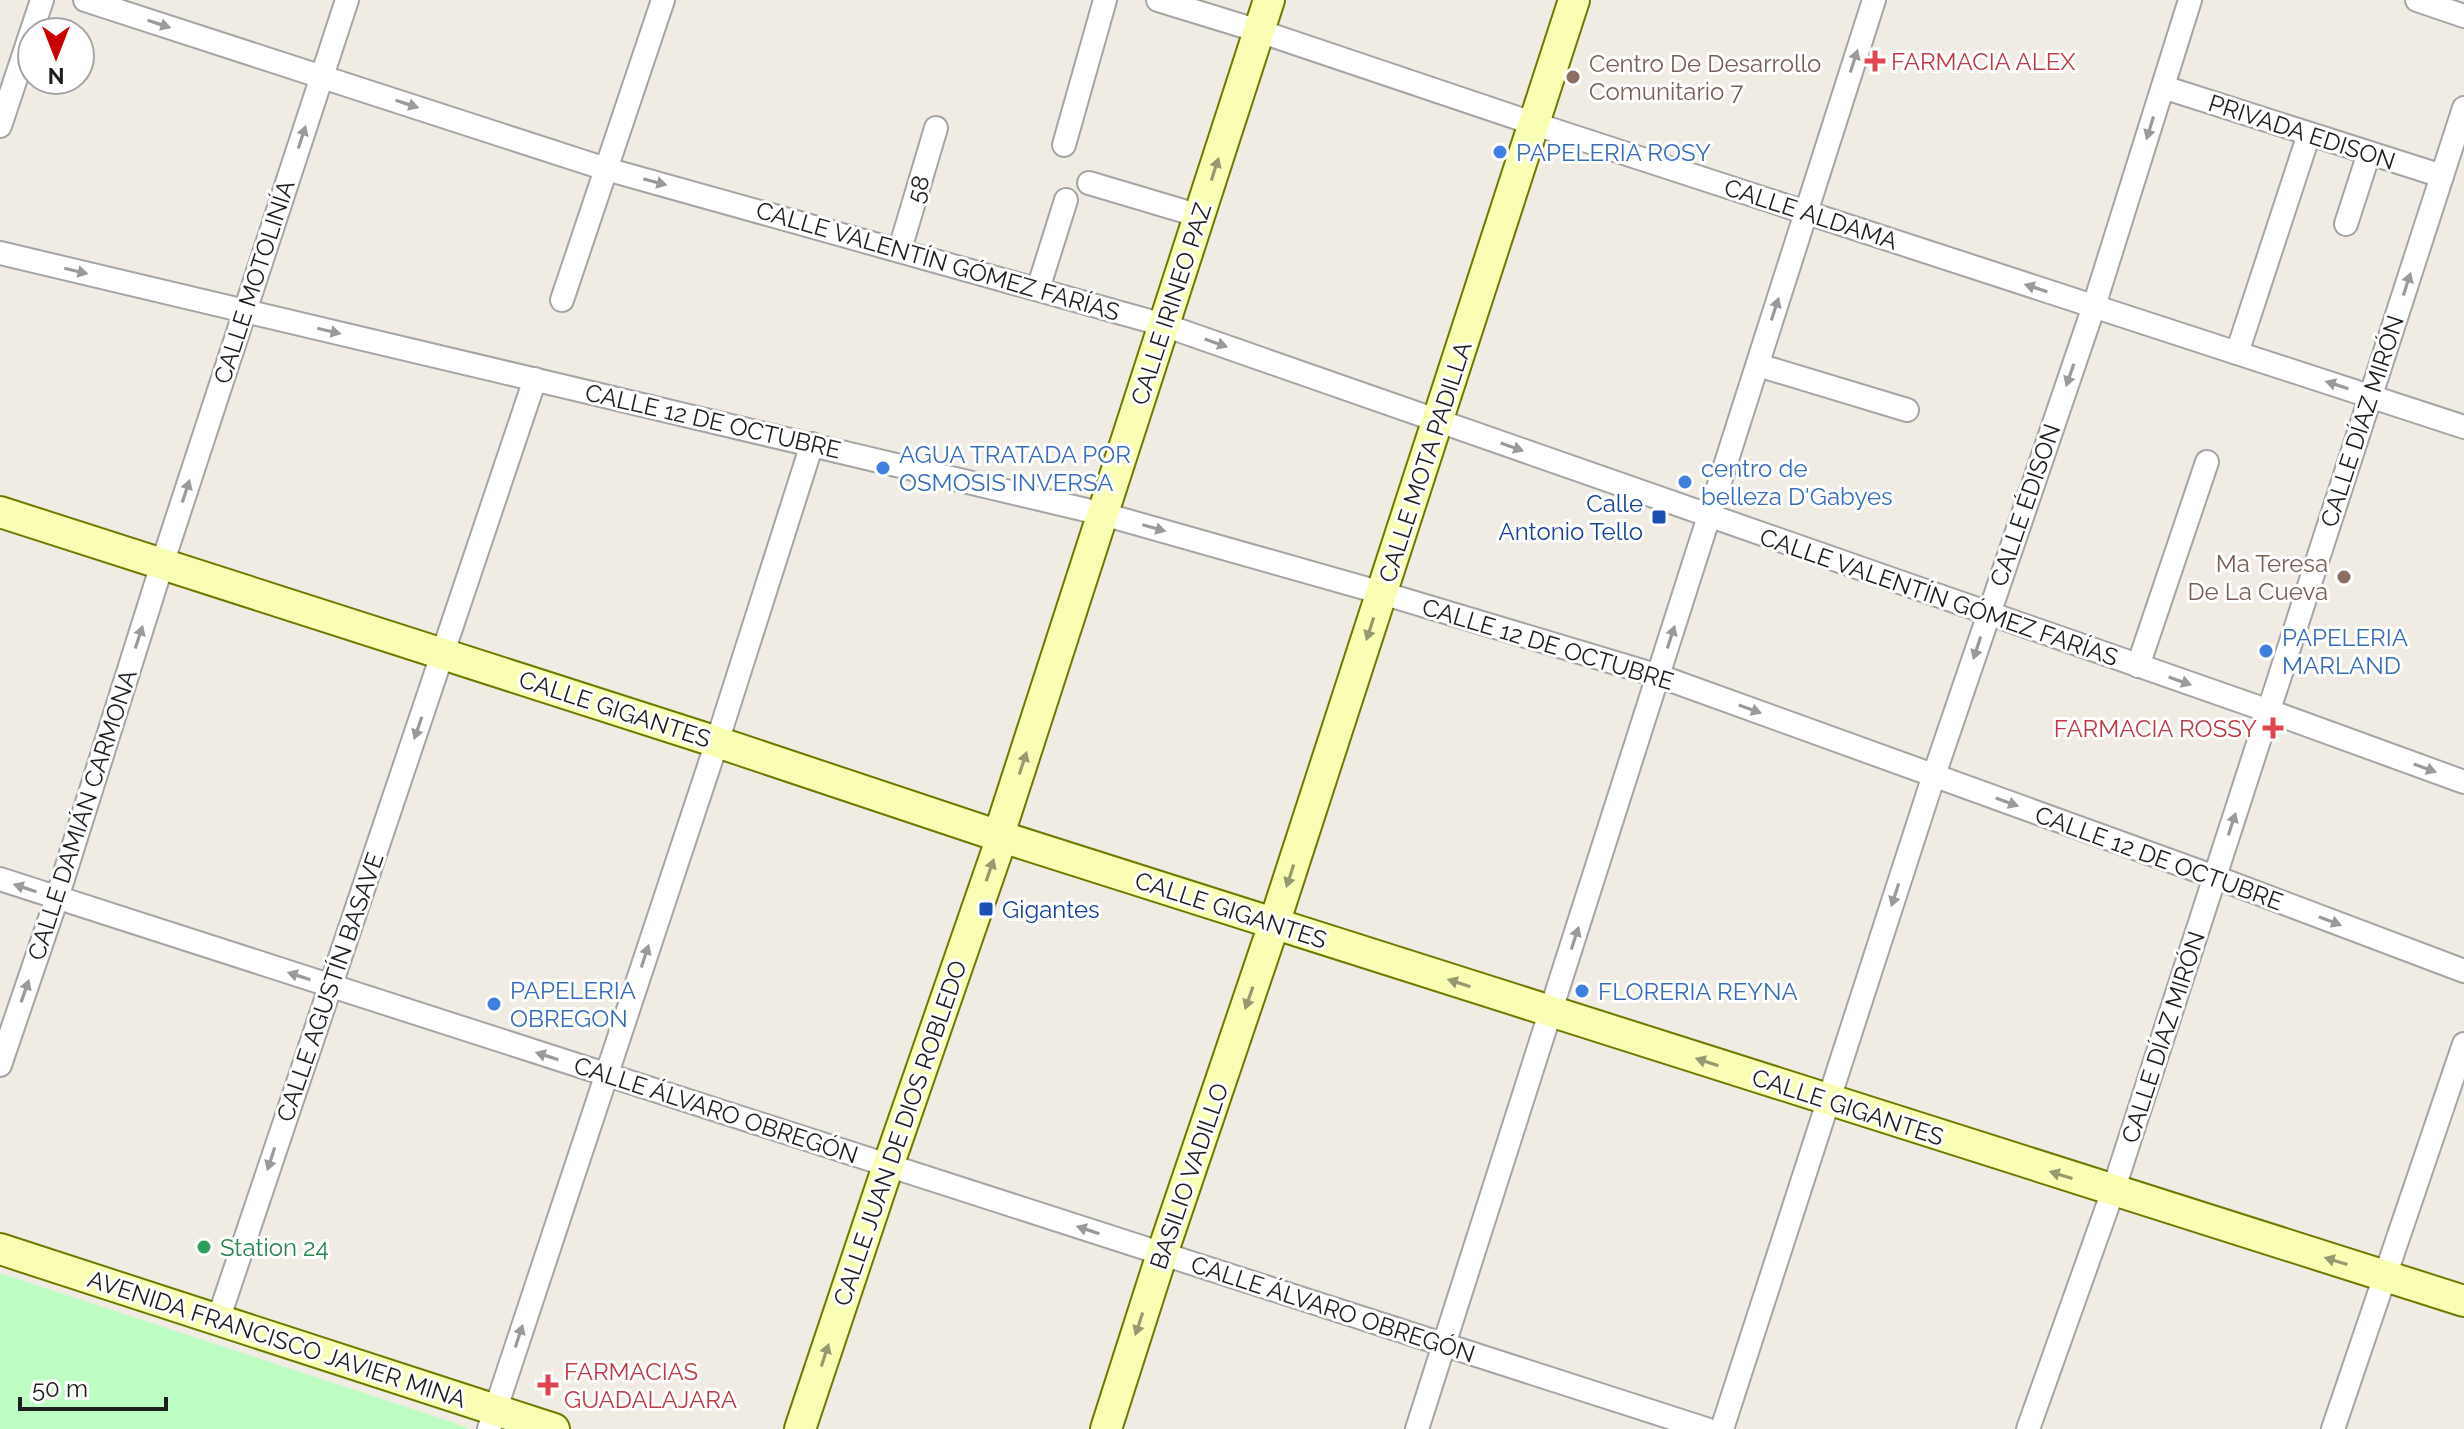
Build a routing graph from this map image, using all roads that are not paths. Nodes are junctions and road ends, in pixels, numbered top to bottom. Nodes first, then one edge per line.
1 (42, 0) edge
2 (85, 0) edge
3 (347, 0) edge
4 (663, 0) edge
5 (1105, 0) edge
6 (1158, 0) edge
7 (1269, 0) edge
8 (1574, 0) edge
9 (1874, 0) edge
10 (2190, 0) edge
11 (2417, 0) edge
12 (2464, 16) edge
13 (1259, 31) junction
14 (322, 77) junction
15 (2163, 87) junction
16 (2464, 108) edge
17 (1535, 124) junction
18 (0, 126) edge
19 (936, 128) dead end
20 (2309, 134) junction
21 (1064, 145) dead end
22 (2369, 153) junction
23 (606, 169) junction
24 (2442, 176) junction
25 (1089, 183) dead end
26 (1066, 200) dead end
27 (1806, 212) junction
28 (1200, 216) junction
29 (2346, 224) dead end
30 (900, 249) junction
31 (0, 253) edge
32 (1038, 289) junction
33 (562, 300) dead end
34 (2094, 306) junction
35 (245, 311) junction
36 (1164, 325) junction
37 (2237, 353) junction
38 (1758, 365) junction
39 (535, 379) junction
40 (2370, 396) junction
41 (1907, 410) dead end
42 (1438, 422) junction
43 (2464, 427) edge
44 (812, 444) junction
45 (2207, 462) dead end
46 (0, 512) edge
47 (1103, 514) junction
48 (1709, 517) junction
49 (162, 565) junction
50 (1382, 593) junction
51 (1988, 613) junction
52 (444, 654) junction
53 (2138, 666) junction
54 (1659, 676) junction
55 (2269, 711) junction
56 (717, 742) junction
57 (1934, 775) junction
58 (2464, 782) edge
59 (1002, 837) junction
60 (2215, 877) junction
61 (0, 879) edge
62 (57, 898) junction
63 (1274, 924) junction
64 (2464, 971) edge
65 (329, 986) junction
66 (1552, 1012) junction
67 (2464, 1044) edge
68 (0, 1065) edge
69 (606, 1075) junction
70 (1828, 1100) junction
71 (888, 1166) junction
72 (2113, 1191) junction
73 (0, 1249) edge
74 (1162, 1254) junction
75 (2385, 1277) junction
76 (2464, 1301) edge
77 (218, 1320) junction
78 (1445, 1346) junction
79 (492, 1419) edge
80 (554, 1429) edge
81 (800, 1429) edge
82 (1106, 1429) edge
83 (1417, 1429) edge
84 (1706, 1429) edge
85 (1722, 1429) edge
86 (2028, 1429) edge
87 (2333, 1429) edge

1 - 18 street
2 -> 14 street, CALLE VALENTÍN GÓMEZ FARÍAS
3 - 14 street, CALLE MOTOLINÍA
4 - 23 street
5 - 21 street
6 - 13 street, CALLE ALDAMA
7 - 13 main road, CALLE IRINEO PAZ
8 - 17 main road, CALLE MOTA PADILLA
27 -> 9 street
10 - 15 street, CALLE ÉDISON
11 - 12 street
13 - 17 street, CALLE ALDAMA
28 -> 13 main road, CALLE IRINEO PAZ
14 -> 23 street, CALLE VALENTÍN GÓMEZ FARÍAS
35 -> 14 street, CALLE MOTOLINÍA
15 - 20 street, PRIVADA EDISON
15 -> 34 street, CALLE ÉDISON
16 - 24 street, CALLE DÍAZ MIRÓN
17 - 27 street, CALLE ALDAMA
17 - 42 main road, CALLE MOTA PADILLA
19 - 30 street, 58
20 - 22 street, PRIVADA EDISON
20 - 37 street
22 - 24 street, PRIVADA EDISON
22 - 29 street
23 -> 30 street, CALLE VALENTÍN GÓMEZ FARÍAS
23 - 33 street
40 -> 24 street, CALLE DÍAZ MIRÓN
25 - 28 street
26 - 32 street
34 -> 27 street, CALLE ALDAMA
38 -> 27 street
28 - 36 main road, CALLE IRINEO PAZ
30 - 32 street, CALLE VALENTÍN GÓMEZ FARÍAS
31 -> 35 street, CALLE 12 DE OCTUBRE
32 - 36 street, CALLE VALENTÍN GÓMEZ FARÍAS
34 - 37 street, CALLE ALDAMA
34 -> 51 street, CALLE ÉDISON
35 -> 39 street, CALLE 12 DE OCTUBRE
49 -> 35 street, CALLE MOTOLINÍA
36 -> 42 street, CALLE VALENTÍN GÓMEZ FARÍAS
36 - 47 main road, CALLE IRINEO PAZ
40 -> 37 street, CALLE ALDAMA
38 - 41 street
38 - 48 street
39 - 44 street, CALLE 12 DE OCTUBRE
39 - 52 street, CALLE AGUSTÍN BASAVE
40 - 43 street, CALLE ALDAMA
40 - 55 street, CALLE DÍAZ MIRÓN
42 -> 48 street, CALLE VALENTÍN GÓMEZ FARÍAS
42 - 50 main road, CALLE MOTA PADILLA
44 - 47 street, CALLE 12 DE OCTUBRE
44 - 56 street
45 - 53 street
46 - 49 main road, CALLE GIGANTES
47 -> 50 street, CALLE 12 DE OCTUBRE
59 -> 47 main road, CALLE IRINEO PAZ
48 - 51 street, CALLE VALENTÍN GÓMEZ FARÍAS
54 -> 48 street
49 - 52 main road, CALLE GIGANTES
62 -> 49 street, CALLE DAMIÁN CARMONA
50 - 54 street, CALLE 12 DE OCTUBRE
50 -> 63 main road, CALLE MOTA PADILLA
51 - 53 street, CALLE VALENTÍN GÓMEZ FARÍAS
51 -> 57 street, CALLE ÉDISON
52 - 56 main road, CALLE GIGANTES
52 -> 65 street, CALLE AGUSTÍN BASAVE
53 -> 55 street, CALLE VALENTÍN GÓMEZ FARÍAS
54 -> 57 street, CALLE 12 DE OCTUBRE
66 -> 54 street
55 -> 58 street, CALLE VALENTÍN GÓMEZ FARÍAS
60 -> 55 street, CALLE DÍAZ MIRÓN
56 - 59 main road, CALLE GIGANTES
69 -> 56 street
57 -> 60 street, CALLE 12 DE OCTUBRE
57 -> 70 street, CALLE ÉDISON
59 - 63 main road, CALLE GIGANTES
71 -> 59 main road, CALLE JUAN DE DIOS ROBLEDO
60 -> 64 street, CALLE 12 DE OCTUBRE
60 - 72 street, CALLE DÍAZ MIRÓN
62 -> 61 street, CALLE ÁLVARO OBREGÓN
65 -> 62 street, CALLE ÁLVARO OBREGÓN
68 -> 62 street, CALLE DAMIÁN CARMONA
66 -> 63 main road, CALLE GIGANTES
63 -> 74 main road, BASILIO VADILLO
69 -> 65 street, CALLE ÁLVARO OBREGÓN
65 -> 77 street, CALLE AGUSTÍN BASAVE
70 -> 66 main road, CALLE GIGANTES
66 - 78 street
67 - 75 street
69 - 71 street, CALLE ÁLVARO OBREGÓN
79 -> 69 street
72 -> 70 main road, CALLE GIGANTES
70 - 85 street, CALLE ÉDISON
74 -> 71 street, CALLE ÁLVARO OBREGÓN
81 -> 71 main road, CALLE JUAN DE DIOS ROBLEDO
75 -> 72 main road, CALLE GIGANTES
72 - 86 street, CALLE DÍAZ MIRÓN
73 - 77 main road, AVENIDA FRANCISCO JAVIER MINA
74 - 78 street, CALLE ÁLVARO OBREGÓN
74 -> 82 main road, BASILIO VADILLO
75 - 76 main road, CALLE GIGANTES
75 - 87 street
77 - 79 main road, AVENIDA FRANCISCO JAVIER MINA
78 - 83 street
78 - 84 street, CALLE ÁLVARO OBREGÓN
79 - 80 main road, AVENIDA FRANCISCO JAVIER MINA

